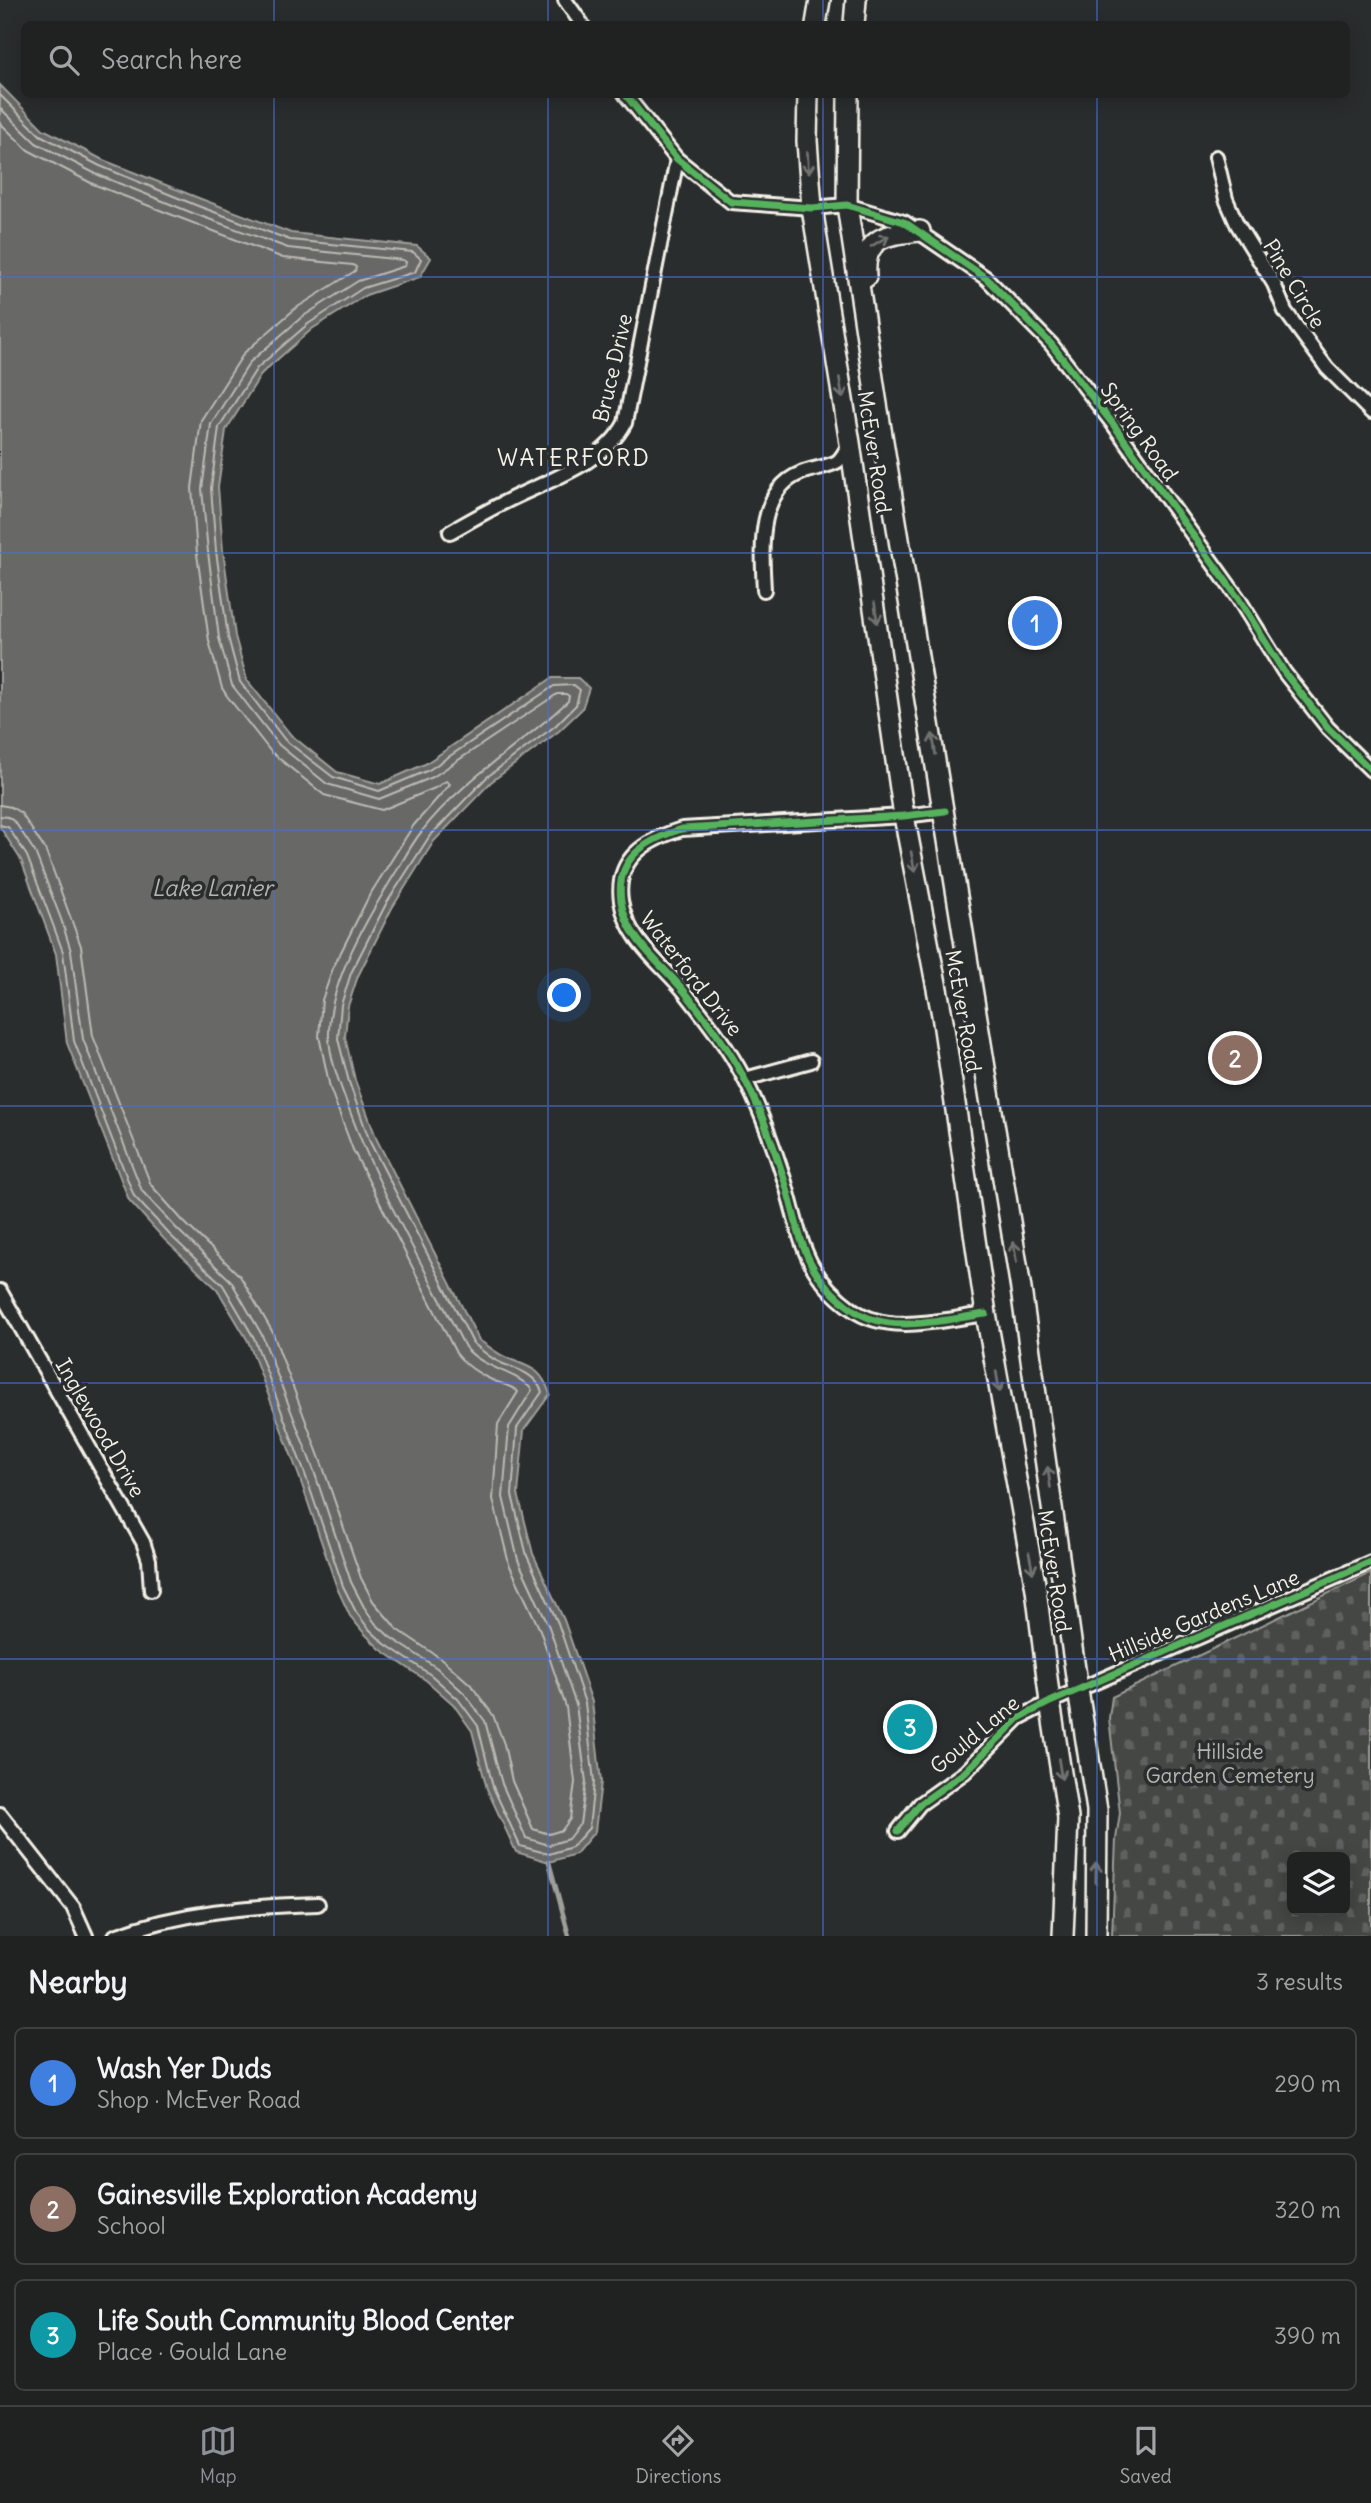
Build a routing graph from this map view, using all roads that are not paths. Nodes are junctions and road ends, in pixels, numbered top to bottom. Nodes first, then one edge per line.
1 (565, 0) edge
2 (820, 0) edge
3 (856, 0) edge
4 (580, 21) edge
5 (816, 21) edge
6 (854, 21) edge
7 (628, 98) edge
8 (808, 98) edge
9 (848, 98) edge
10 (1216, 157) dead end
11 (677, 159) junction
12 (847, 205) junction
13 (812, 208) junction
14 (919, 231) junction
15 (876, 398) junction
16 (1371, 412) edge
17 (850, 443) junction
18 (450, 532) dead end
19 (764, 590) dead end
20 (1371, 770) edge
21 (945, 811) junction
22 (904, 816) junction
23 (811, 1061) dead end
24 (745, 1079) junction
25 (0, 1291) edge
26 (986, 1314) junction
27 (1371, 1562) edge
28 (151, 1590) dead end
29 (1078, 1690) junction
30 (1049, 1702) junction
31 (0, 1814) edge
32 (898, 1831) dead end
33 (318, 1904) dead end
34 (86, 1936) edge
35 (115, 1936) edge
36 (1063, 1936) edge
37 (1096, 1936) edge

1 - 4 street
2 - 5 main road
3 - 6 main road
7 - 11 street, Spring Road
8 -> 13 main road, McEver Road
9 - 12 main road, McEver Road
10 - 16 street, Pine Circle
11 - 13 street, Spring Road
11 - 18 street, Bruce Drive
12 - 13 street, Spring Road
12 - 14 street, Spring Road
12 - 15 main road, McEver Road
13 -> 17 main road, McEver Road
15 -> 14 main road
14 - 20 street, Spring Road
21 -> 15 main road, McEver Road
17 - 19 street
17 -> 22 main road, McEver Road
21 - 22 street, Waterford Drive
29 -> 21 main road, McEver Road
22 - 24 street, Waterford Drive
22 -> 26 main road, McEver Road
23 - 24 street
24 - 26 street, Waterford Drive
25 - 28 street, Inglewood Drive
26 -> 30 main road, McEver Road
27 - 29 street, Hillside Gardens Lane
29 - 30 street, Hillside Gardens Lane
37 -> 29 main road, McEver Road
30 - 32 street, Gould Lane
30 -> 36 main road, McEver Road
31 - 34 street
33 - 35 street

